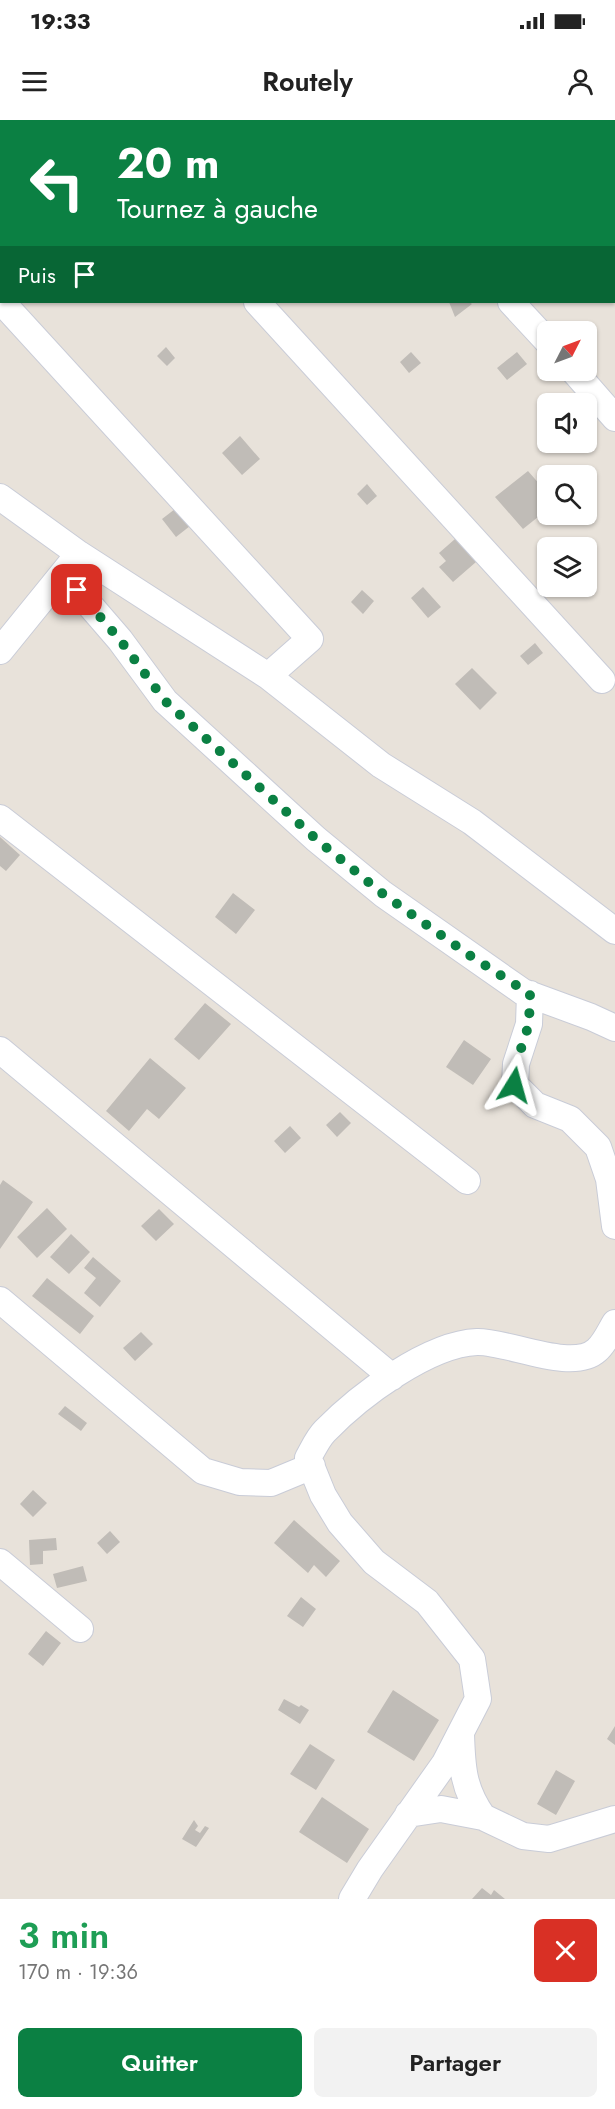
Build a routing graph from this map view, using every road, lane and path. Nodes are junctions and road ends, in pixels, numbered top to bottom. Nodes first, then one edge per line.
1 (3, 303) edge
2 (258, 303) edge
3 (512, 303) edge
4 (537, 330) edge
5 (583, 381) edge
6 (615, 418) edge
7 (0, 497) edge
8 (71, 564) junction
9 (0, 651) edge
10 (268, 676) junction
11 (602, 680) dead end
12 (0, 818) edge
13 (615, 931) edge
14 (530, 994) junction
15 (615, 1028) edge
16 (0, 1050) edge
17 (467, 1181) dead end
18 (615, 1226) edge
19 (0, 1300) edge
20 (615, 1323) edge
21 (392, 1377) junction
22 (312, 1466) junction
23 (0, 1562) edge
24 (80, 1629) dead end
25 (460, 1733) junction
26 (408, 1814) junction
27 (483, 1817) junction
28 (615, 1819) edge
29 (352, 1899) edge

1 - 10 street
2 - 11 street
3 - 4 street
5 - 6 street
7 - 8 street
8 - 9 street
8 - 10 street
8 - 14 street
10 - 13 street
12 - 17 street
14 - 15 street
14 - 18 street
16 - 21 street
19 - 22 street
20 - 21 street
21 - 22 street
22 - 25 street
23 - 24 street
25 - 26 street
25 - 27 street
26 - 27 street
26 - 29 street
27 - 28 street

